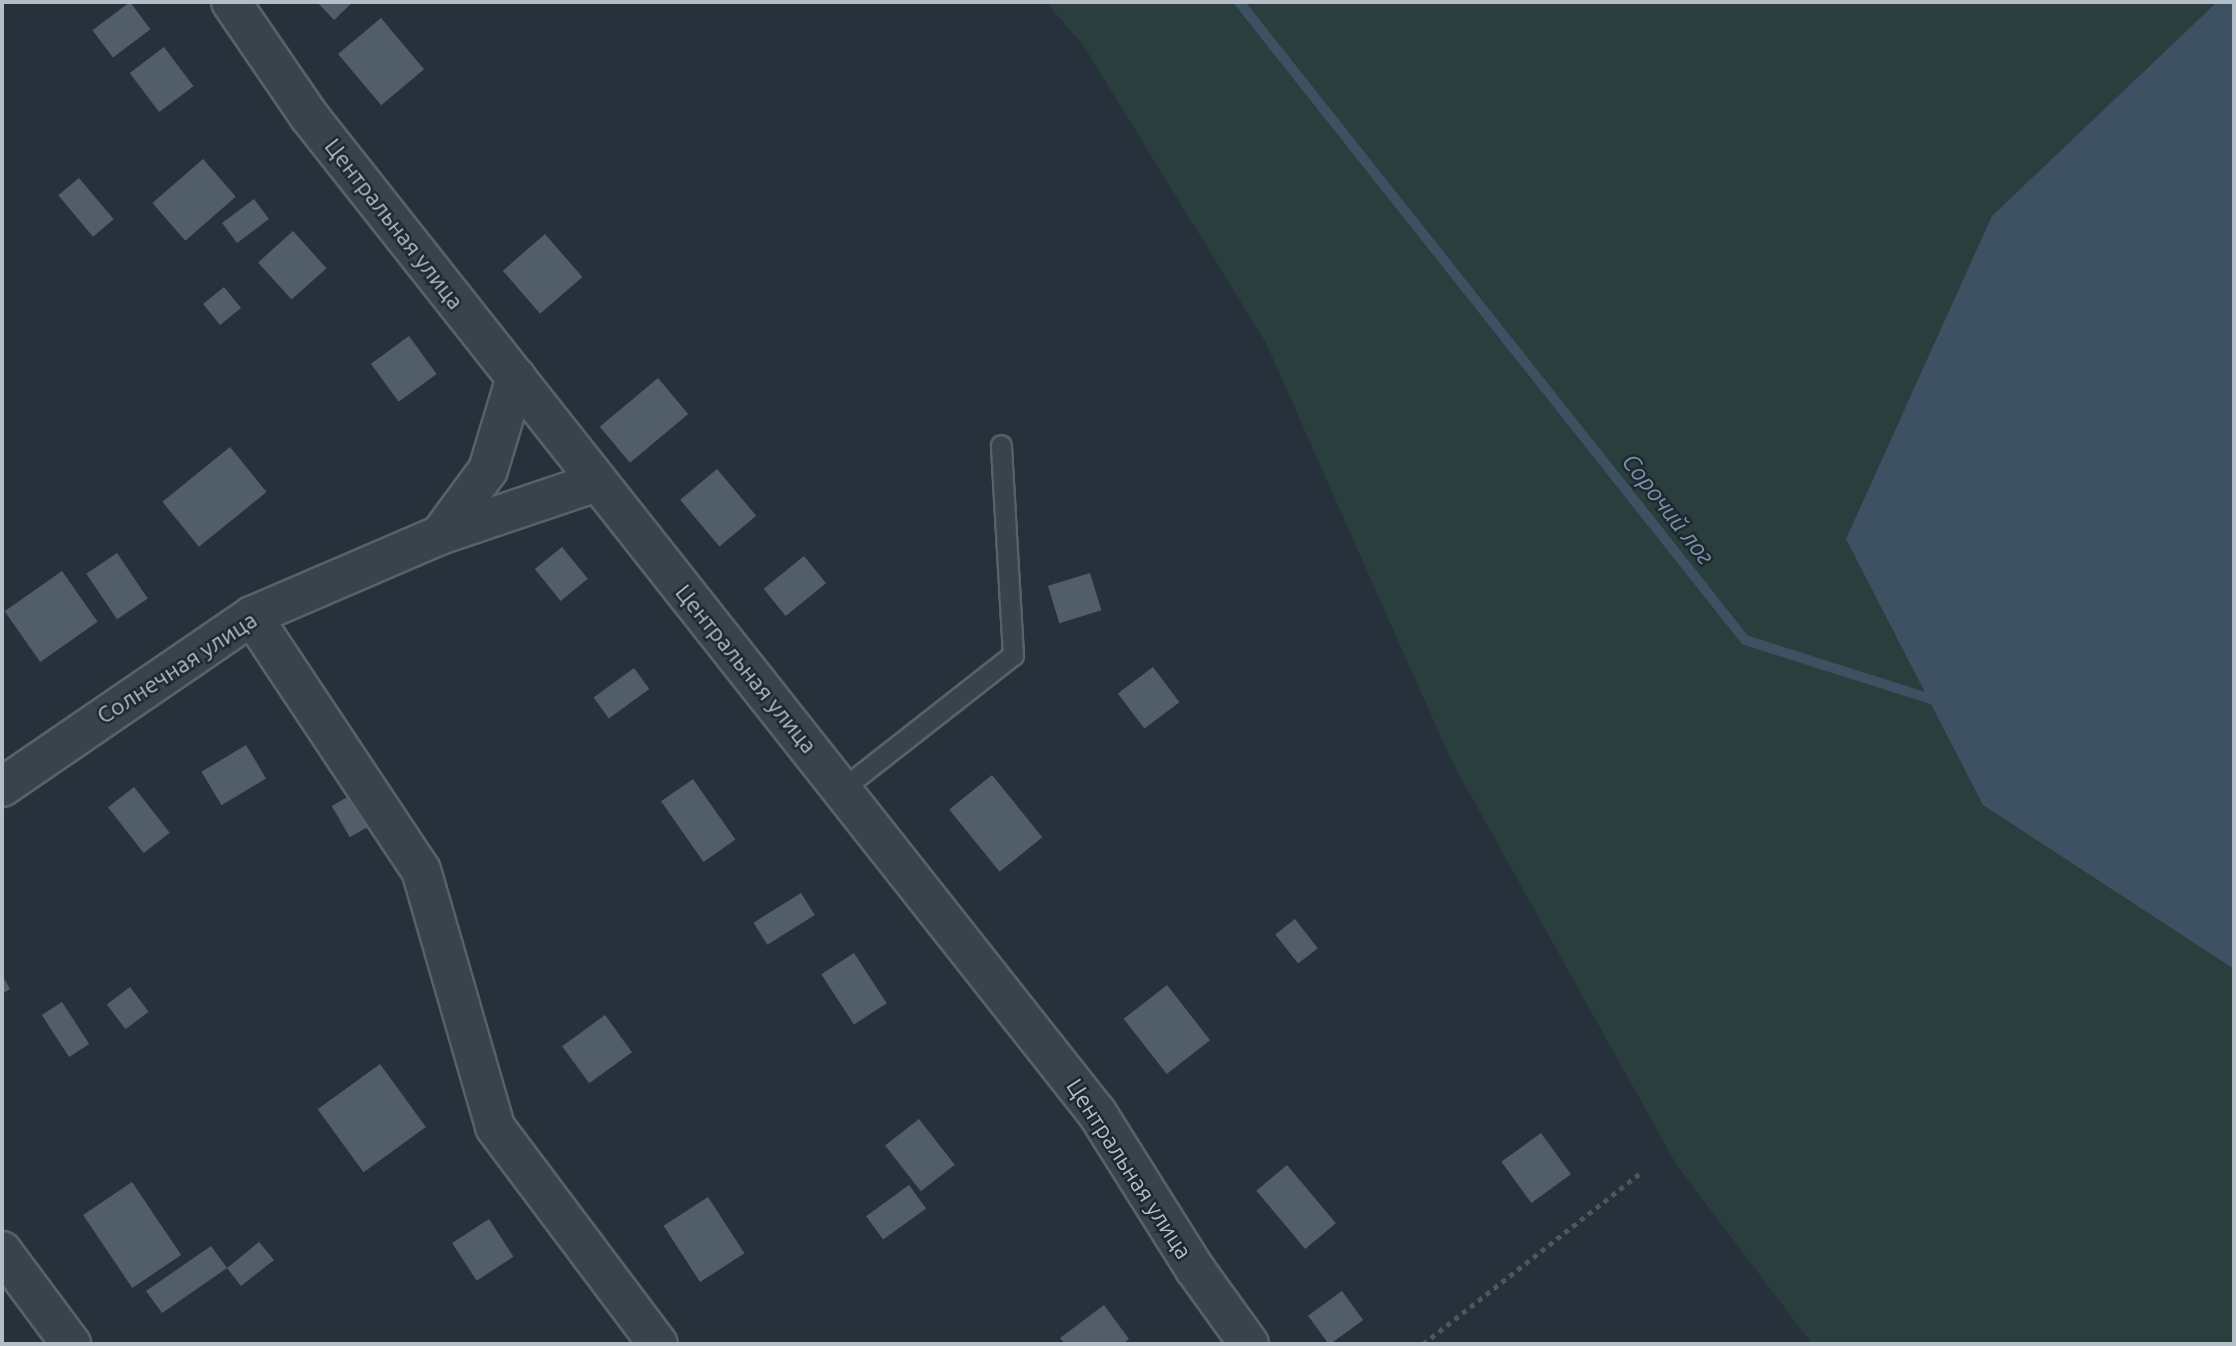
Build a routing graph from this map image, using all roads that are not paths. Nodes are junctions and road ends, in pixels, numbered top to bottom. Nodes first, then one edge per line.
1 (231, 2) edge
2 (516, 377) junction
3 (1001, 445) dead end
4 (597, 482) junction
5 (440, 535) junction
6 (251, 616) junction
7 (2, 787) edge
8 (842, 789) junction
9 (2, 1251) edge
10 (71, 1344) edge
11 (658, 1344) edge
12 (1250, 1344) edge

1 - 2 street, Центральная улица
2 - 4 street, Центральная улица
2 - 5 street
3 - 8 lane
4 - 5 street, Солнечная улица
4 - 8 street, Центральная улица
5 - 6 street, Солнечная улица
6 - 7 street, Солнечная улица
6 - 11 street
8 - 12 street, Центральная улица
9 - 10 street

